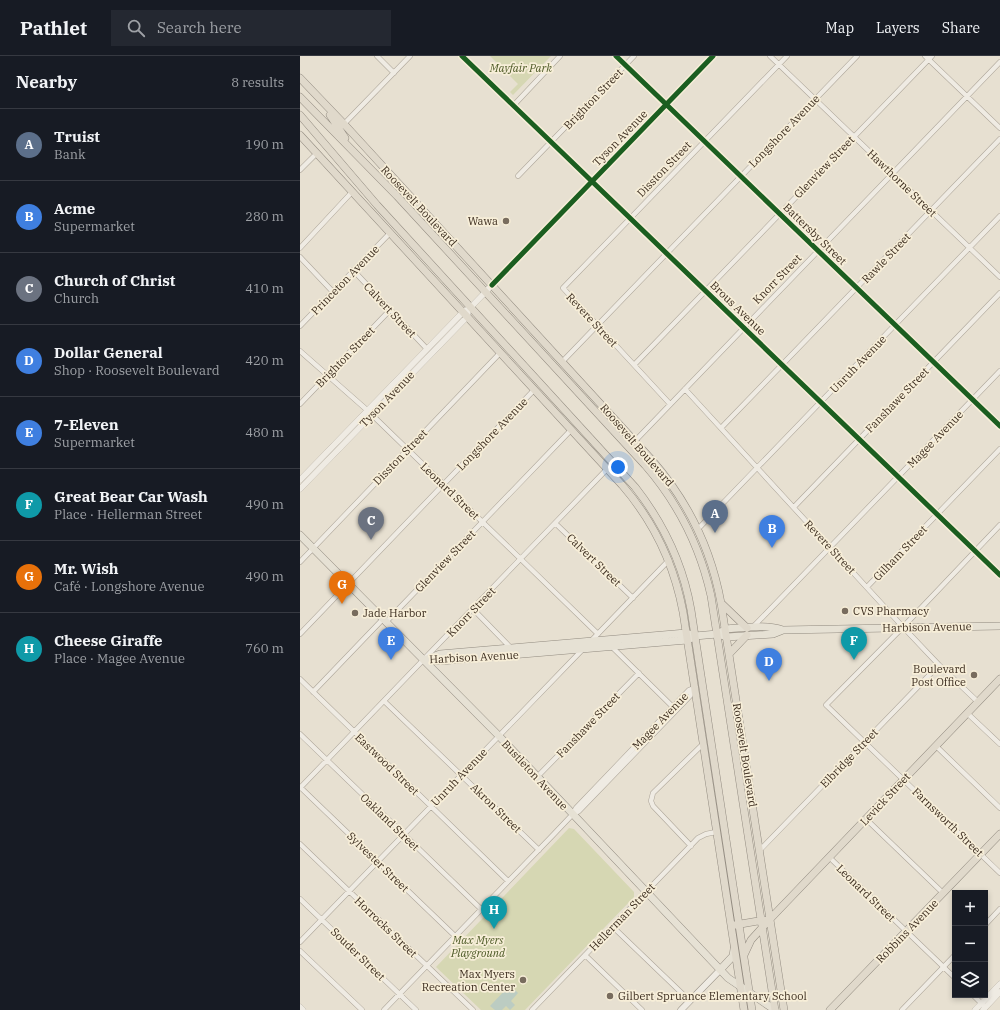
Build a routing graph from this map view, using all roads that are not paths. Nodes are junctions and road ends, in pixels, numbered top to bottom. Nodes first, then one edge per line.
1 (377, 56) edge
2 (410, 56) edge
3 (462, 56) edge
4 (560, 56) edge
5 (616, 56) edge
6 (634, 56) edge
7 (713, 56) edge
8 (770, 56) edge
9 (787, 56) edge
10 (857, 56) edge
11 (929, 57) edge
12 (1000, 62) edge
13 (779, 64) junction
14 (626, 65) junction
15 (394, 73) junction
16 (300, 78) edge
17 (967, 96) junction
18 (300, 98) edge
19 (815, 99) junction
20 (324, 104) junction
21 (666, 104) junction
22 (513, 106) junction
23 (300, 115) edge
24 (344, 124) junction
25 (1000, 128) edge
26 (300, 135) edge
27 (854, 137) junction
28 (1000, 139) edge
29 (704, 141) junction
30 (551, 142) junction
31 (352, 149) junction
32 (316, 153) junction
33 (300, 170) edge
34 (892, 174) junction
35 (518, 176) dead end
36 (741, 176) junction
37 (592, 182) junction
38 (352, 192) junction
39 (931, 211) junction
40 (780, 214) junction
41 (1000, 216) edge
42 (630, 219) junction
43 (390, 233) junction
44 (300, 248) edge
45 (969, 248) junction
46 (818, 251) junction
47 (666, 253) junction
48 (300, 257) edge
49 (353, 270) junction
50 (436, 270) junction
51 (1000, 277) edge
52 (492, 285) junction
53 (563, 288) joint
54 (857, 288) junction
55 (705, 291) junction
56 (333, 292) junction
57 (486, 292) junction
58 (1000, 293) edge
59 (470, 308) junction
60 (390, 310) junction
61 (465, 315) junction
62 (597, 325) junction
63 (895, 325) junction
64 (300, 326) edge
65 (744, 328) junction
66 (427, 349) junction
67 (300, 351) edge
68 (500, 353) junction
69 (419, 362) junction
70 (562, 362) junction
71 (934, 362) junction
72 (634, 365) junction
73 (782, 365) junction
74 (1000, 371) edge
75 (327, 375) junction
76 (685, 389) junction
77 (534, 390) junction
78 (972, 400) junction
79 (821, 402) junction
80 (300, 404) edge
81 (670, 404) junction
82 (367, 410) junction
83 (372, 415) junction
84 (1000, 426) edge
85 (721, 428) junction
86 (571, 430) junction
87 (859, 440) junction
88 (635, 441) junction
89 (1000, 449) edge
90 (407, 450) junction
91 (757, 468) junction
92 (607, 469) junction
93 (898, 477) junction
94 (300, 480) edge
95 (443, 484) junction
96 (300, 490) edge
97 (794, 507) junction
98 (937, 514) junction
99 (483, 522) junction
100 (555, 523) junction
101 (1000, 525) edge
102 (698, 529) junction
103 (300, 535) edge
104 (830, 547) junction
105 (313, 548) junction
106 (975, 551) junction
107 (521, 560) junction
108 (669, 560) junction
109 (300, 562) edge
110 (1000, 575) edge
111 (348, 584) junction
112 (867, 587) junction
113 (633, 598) junction
114 (722, 603) junction
115 (473, 610) junction
116 (385, 621) junction
117 (1000, 626) edge
118 (903, 627) junction
119 (749, 630) junction
120 (726, 633) junction
121 (300, 634) edge
122 (598, 634) junction
123 (717, 634) junction
124 (695, 636) junction
125 (687, 637) junction
126 (590, 642) junction
127 (611, 646) junction
128 (583, 648) junction
129 (515, 651) junction
130 (729, 654) junction
131 (424, 660) junction
132 (939, 665) junction
133 (638, 673) junction
134 (300, 679) edge
135 (1000, 680) edge
136 (694, 688) junction
137 (313, 692) junction
138 (735, 693) junction
139 (384, 701) junction
140 (978, 702) junction
141 (675, 708) junction
142 (968, 713) junction
143 (354, 732) junction
144 (732, 732) junction
145 (300, 734) edge
146 (499, 736) junction
147 (864, 742) junction
148 (703, 744) junction
149 (1000, 744) edge
150 (936, 746) junction
151 (327, 760) junction
152 (462, 775) junction
153 (537, 777) junction
154 (903, 780) junction
155 (300, 788) edge
156 (710, 793) junction
157 (742, 799) junction
158 (431, 807) junction
159 (1000, 808) edge
160 (572, 814) junction
161 (866, 819) junction
162 (724, 825) junction
163 (716, 832) junction
164 (1000, 834) edge
165 (404, 835) junction
166 (757, 835) junction
167 (300, 844) edge
168 (691, 846) junction
169 (538, 850) junction
170 (759, 851) junction
171 (980, 854) junction
172 (829, 857) junction
173 (378, 862) junction
174 (1000, 873) edge
175 (508, 880) junction
176 (349, 892) junction
177 (646, 892) junction
178 (943, 893) junction
179 (300, 899) edge
180 (481, 909) junction
181 (1000, 909) edge
182 (770, 918) junction
183 (322, 920) junction
184 (988, 922) edge
185 (739, 924) junction
186 (762, 925) junction
187 (731, 926) junction
188 (613, 927) junction
189 (906, 931) junction
190 (455, 936) junction
191 (300, 942) edge
192 (734, 949) junction
193 (300, 951) edge
194 (585, 955) junction
195 (744, 955) junction
196 (952, 958) edge
197 (426, 966) junction
198 (944, 967) junction
199 (720, 970) junction
200 (952, 975) edge
201 (1000, 984) edge
202 (740, 987) junction
203 (1000, 992) edge
204 (400, 994) junction
205 (750, 994) junction
206 (976, 998) edge
207 (690, 1001) junction
208 (300, 1007) edge
209 (983, 1007) edge
210 (303, 1010) edge
211 (362, 1010) edge
212 (384, 1010) edge
213 (416, 1010) edge
214 (473, 1010) edge
215 (532, 1010) edge
216 (642, 1010) edge
217 (682, 1010) edge
218 (744, 1010) edge
219 (752, 1010) edge
220 (775, 1010) edge
221 (784, 1010) edge
222 (830, 1010) edge
223 (902, 1010) edge
224 (975, 1010) edge

1 - 15 street
2 - 15 street
3 - 22 street, Brous Avenue
4 - 22 street
5 - 14 street, Battersby Street
6 - 14 street, Brighton Street
7 - 21 street, Tyson Avenue
8 - 13 street, Hawthorne Street
9 - 13 street, Disston Street
10 - 19 street, Longshore Avenue
11 - 17 street
11 - 27 street, Glenview Street
12 - 17 street, Knorr Street
13 - 19 street, Hawthorne Street
13 - 29 street, Disston Street
14 - 21 street, Battersby Street
14 - 30 street, Brighton Street
15 - 24 street
16 - 20 highway, Roosevelt Boulevard
17 - 25 street
17 - 34 street, Knorr Street
18 - 31 highway, Roosevelt Boulevard
19 - 27 street, Hawthorne Street
19 - 36 street, Longshore Avenue
20 - 24 highway, Roosevelt Boulevard
20 - 31 highway
21 - 29 street, Battersby Street
21 - 37 street, Tyson Avenue
22 - 30 street, Brous Avenue
23 - 50 highway
24 - 52 highway, Roosevelt Boulevard
26 - 32 highway
27 - 34 street, Hawthorne Street
27 - 40 street, Glenview Street
28 - 39 street, Rawle Street
29 - 36 street, Battersby Street
29 - 42 street, Disston Street
30 - 35 street, Brighton Street
30 - 37 street, Brous Avenue
31 - 57 highway, Roosevelt Boulevard
32 - 33 street
32 - 38 highway
34 - 39 street, Hawthorne Street
34 - 46 street, Knorr Street
36 - 40 street, Battersby Street
36 - 47 street, Longshore Avenue
37 - 42 street, Brous Avenue
37 - 52 street, Tyson Avenue
38 - 43 highway
38 - 44 street
39 - 45 street, Hawthorne Street
39 - 54 street, Rawle Street
40 - 46 street, Battersby Street
40 - 55 street, Glenview Street
41 - 45 street, Unruh Avenue
42 - 47 street, Brous Avenue
42 - 53 street, Disston Street
43 - 49 street, Princeton Avenue
43 - 50 highway
43 - 61 highway
45 - 51 street, Hawthorne Street
45 - 63 street, Unruh Avenue
46 - 54 street, Battersby Street
46 - 65 street, Knorr Street
47 - 55 street, Brous Avenue
47 - 62 street, Longshore Avenue
48 - 56 street
49 - 56 street, Princeton Avenue
49 - 60 street, Calvert Street
50 - 59 highway
52 - 57 street, Tyson Avenue
52 - 70 highway, Roosevelt Boulevard
53 - 62 street, Revere Street
54 - 63 street, Battersby Street
54 - 73 street, Rawle Street
55 - 65 street, Brous Avenue
55 - 72 street, Glenview Street
56 - 64 street, Princeton Avenue
57 - 59 street, Tyson Avenue
57 - 123 highway, Roosevelt Boulevard
58 - 71 street, Fanshawe Street
59 - 61 street, Tyson Avenue
59 - 124 highway
60 - 66 street, Calvert Street
60 - 75 street, Brighton Street
61 - 66 street, Tyson Avenue
61 - 68 highway
61 - 69 street, Tyson Avenue
62 - 70 street, Longshore Avenue
62 - 72 street, Revere Street
63 - 71 street, Battersby Street
63 - 79 street, Unruh Avenue
65 - 73 street, Brous Avenue
65 - 76 street, Knorr Street
66 - 69 street, Tyson Avenue
67 - 75 street, Leonard Street
68 - 77 highway
68 - 90 street, Disston Street
69 - 82 street, Tyson Avenue
69 - 83 street, Tyson Avenue
70 - 88 highway, Roosevelt Boulevard
71 - 78 street, Battersby Street
71 - 87 street, Fanshawe Street
72 - 81 street, Revere Street
73 - 79 street, Brous Avenue
73 - 85 street, Rawle Street
74 - 78 street, Magee Avenue
75 - 80 street, Brighton Street
75 - 82 street, Leonard Street
76 - 81 street, Knorr Street
76 - 85 street, Revere Street
77 - 86 highway
77 - 95 street, Longshore Avenue
78 - 84 street, Battersby Street
78 - 93 street, Magee Avenue
79 - 87 street, Brous Avenue
79 - 91 street, Unruh Avenue
81 - 88 street, Knorr Street
82 - 83 street, Leonard Street
82 - 94 street, Tyson Avenue
83 - 90 street, Leonard Street
83 - 96 street, Tyson Avenue
85 - 91 street, Revere Street
86 - 92 highway
86 - 99 street, Glenview Street
87 - 93 street, Brous Avenue
87 - 97 street, Fanshawe Street
88 - 102 highway, Roosevelt Boulevard
89 - 98 street, Gilham Street
90 - 95 street, Leonard Street
90 - 105 street, Disston Street
91 - 97 street, Revere Street
91 - 102 street, Unruh Avenue
92 - 100 street, Knorr Street
92 - 108 highway
93 - 98 street, Brous Avenue
93 - 104 street, Magee Avenue
95 - 99 street, Leonard Street
95 - 111 street, Longshore Avenue
97 - 104 street, Revere Street
98 - 106 street, Brous Avenue
98 - 112 street, Gilham Street
99 - 107 street, Leonard Street
99 - 116 street, Glenview Street
100 - 107 street, Knorr Street
100 - 113 street, Calvert Street
101 - 106 street
102 - 114 highway, Roosevelt Boulevard
103 - 105 main road, Bustleton Avenue
104 - 112 street, Revere Street
104 - 119 street, Magee Avenue
105 - 109 street, Disston Street
105 - 111 main road, Bustleton Avenue
106 - 110 street, Brous Avenue
106 - 118 street
107 - 115 street, Knorr Street
107 - 122 street, Leonard Street
108 - 113 street, Unruh Avenue
108 - 125 highway
111 - 116 main road, Bustleton Avenue
111 - 121 street, Longshore Avenue
112 - 118 street, Revere Street
113 - 122 street, Unruh Avenue
114 - 119 highway
114 - 120 highway, Roosevelt Boulevard
115 - 129 street
115 - 131 street, Knorr Street
116 - 131 main road, Bustleton Avenue
116 - 137 street, Glenview Street
117 - 118 main road, Harbison Avenue
118 - 119 main road, Harbison Avenue
118 - 132 street, Revere Street
118 - 147 street, Farnsworth Street
119 - 120 main road, Harbison Avenue
119 - 130 highway
120 - 123 main road, Harbison Avenue
120 - 130 highway, Roosevelt Boulevard
122 - 126 street, Unruh Avenue
123 - 124 main road, Harbison Avenue
123 - 144 highway, Roosevelt Boulevard
124 - 125 main road, Harbison Avenue
124 - 162 highway
125 - 126 main road, Harbison Avenue
125 - 127 main road, Harbison Avenue
125 - 136 highway
126 - 128 street, Unruh Avenue
126 - 129 main road, Harbison Avenue
127 - 128 main road, Harbison Avenue
127 - 133 street
128 - 129 main road, Harbison Avenue
128 - 146 street, Unruh Avenue
129 - 131 main road, Harbison Avenue
130 - 138 highway, Roosevelt Boulevard
131 - 139 street, Knorr Street
131 - 146 main road, Bustleton Avenue
132 - 140 street, Revere Street
132 - 147 street, Elbridge Street
133 - 141 street
133 - 153 street, Fanshawe Street
134 - 137 street, Eastwood Street
135 - 140 highway, Levick Street
136 - 141 street, Magee Avenue
136 - 148 highway
137 - 143 street, Eastwood Street
138 - 144 highway
138 - 166 highway, Roosevelt Boulevard
139 - 143 street, Knorr Street
139 - 152 street, Akron Street
140 - 142 highway, Levick Street
141 - 160 street, Magee Avenue
142 - 149 street
142 - 150 highway, Levick Street
143 - 151 street, Knorr Street
143 - 158 street, Eastwood Street
144 - 157 highway, Roosevelt Boulevard
145 - 151 street, Oakland Street
146 - 152 street, Unruh Avenue
146 - 153 main road, Bustleton Avenue
147 - 154 street, Farnsworth Street
147 - 170 street, Elbridge Street
148 - 156 highway
148 - 168 street
150 - 154 highway, Levick Street
150 - 159 street
151 - 155 street, Knorr Street
151 - 165 street, Oakland Street
152 - 158 street, Unruh Avenue
152 - 169 street, Akron Street
153 - 160 main road, Bustleton Avenue
154 - 161 highway, Levick Street
154 - 171 street, Farnsworth Street
155 - 173 street, Sylvester Street
156 - 162 highway
156 - 163 highway
157 - 166 highway
157 - 186 highway, Roosevelt Boulevard
158 - 165 street, Unruh Avenue
158 - 175 street, Eastwood Street
160 - 169 street, Magee Avenue
160 - 177 main road, Bustleton Avenue
161 - 172 highway, Levick Street
161 - 178 street
162 - 185 highway
163 - 168 street, Hellerman Street
163 - 187 highway
164 - 171 highway, Robbins Avenue
165 - 173 street, Unruh Avenue
165 - 180 street, Oakland Street
166 - 170 highway, Roosevelt Boulevard
167 - 176 street, Horrocks Street
168 - 177 street, Hellerman Street
169 - 175 street, Magee Avenue
170 - 182 highway, Roosevelt Boulevard
171 - 174 street, Farnsworth Street
171 - 178 highway, Robbins Avenue
172 - 182 highway, Levick Street
172 - 189 street, Leonard Street
173 - 176 street, Unruh Avenue
173 - 190 street, Sylvester Street
175 - 180 street, Magee Avenue
176 - 183 street, Unruh Avenue
176 - 197 street, Horrocks Street
177 - 188 street, Hellerman Street
177 - 199 main road, Bustleton Avenue
178 - 189 highway, Robbins Avenue
179 - 183 street, Souder Street
180 - 190 street, Magee Avenue
181 - 184 street
182 - 186 highway, Levick Street
182 - 221 highway, Roosevelt Boulevard
183 - 191 street, Unruh Avenue
183 - 204 street, Souder Street
185 - 186 highway, Levick Street
185 - 187 highway, Levick Street
185 - 195 highway
186 - 195 highway
186 - 220 highway, Roosevelt Boulevard
187 - 192 highway
188 - 194 street, Hellerman Street
188 - 207 street
189 - 198 street, Leonard Street
189 - 222 highway, Robbins Avenue
190 - 197 street, Magee Avenue
192 - 199 main road
192 - 202 highway
193 - 211 street
194 - 215 street, Hellerman Street
194 - 216 street
195 - 205 highway
196 - 198 street
197 - 204 street, Magee Avenue
197 - 214 street, Horrocks Street
198 - 200 street, Leonard Street
198 - 223 street
199 - 202 main road, Bustleton Avenue
199 - 207 main road
201 - 209 street
202 - 205 main road, Bustleton Avenue
202 - 218 highway
203 - 209 street
204 - 212 street, Magee Avenue
204 - 213 street, Souder Street
205 - 219 highway
205 - 220 main road, Bustleton Avenue
206 - 209 street
207 - 217 main road
208 - 210 street
209 - 224 street

